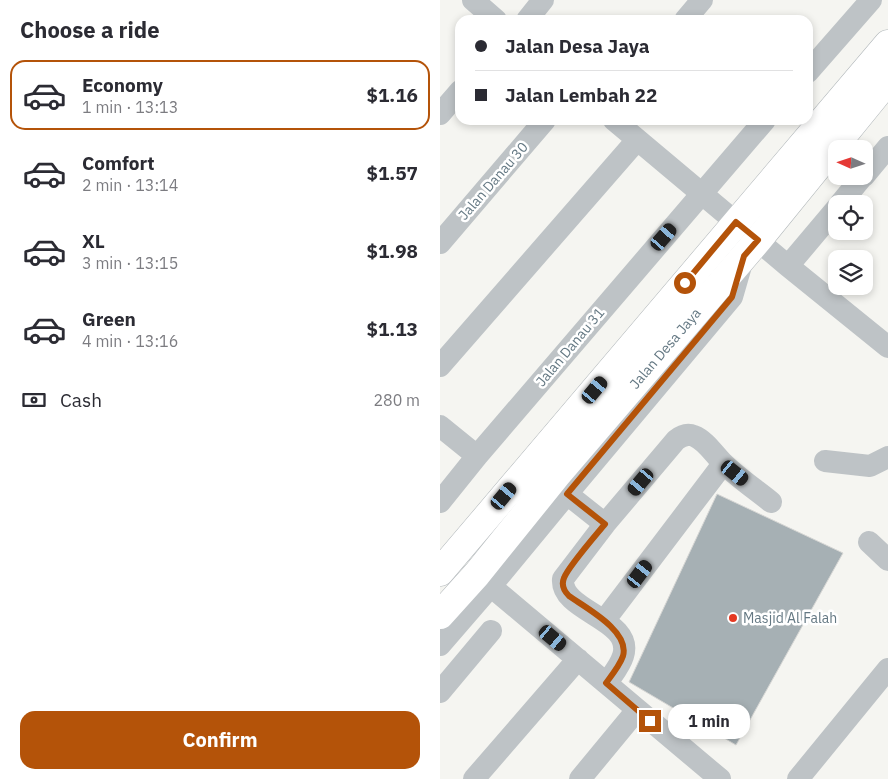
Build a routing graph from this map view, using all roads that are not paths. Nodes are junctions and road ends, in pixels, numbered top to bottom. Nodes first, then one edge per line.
1 (473, 0) edge
2 (543, 0) edge
3 (702, 0) edge
4 (871, 0) edge
5 (490, 15) edge
6 (531, 15) edge
7 (689, 15) edge
8 (888, 44) edge
9 (813, 66) edge
10 (888, 80) edge
11 (455, 96) edge
12 (440, 114) edge
13 (541, 125) edge
14 (620, 125) edge
15 (761, 125) edge
16 (637, 140) junction
17 (888, 147) edge
18 (873, 165) edge
19 (856, 185) edge
20 (701, 193) junction
21 (848, 195) edge
22 (828, 218) edge
23 (736, 222) junction
24 (440, 243) edge
25 (751, 248) junction
26 (788, 266) junction
27 (888, 347) edge
28 (440, 366) edge
29 (440, 426) edge
30 (477, 456) junction
31 (888, 456) edge
32 (825, 460) dead end
33 (723, 464) junction
34 (567, 494) junction
35 (440, 502) edge
36 (771, 502) dead end
37 (605, 524) junction
38 (870, 542) dead end
39 (888, 560) edge
40 (440, 572) edge
41 (484, 580) junction
42 (440, 615) edge
43 (604, 621) junction
44 (491, 631) dead end
45 (440, 645) edge
46 (578, 659) junction
47 (888, 669) edge
48 (606, 683) junction
49 (440, 692) edge
50 (637, 710) junction
51 (695, 772) edge
52 (474, 779) edge
53 (580, 779) edge
54 (720, 779) edge
55 (798, 779) edge

1 - 5 street
2 - 6 street
3 - 7 street
4 - 9 street
8 - 23 main road, Jalan Desa Jaya
10 - 25 main road, Jalan Desa Jaya
11 - 12 street
13 - 24 street, Jalan Danau 30
14 - 16 street
15 - 20 street, Jalan Danau 31
16 - 20 street
16 - 28 street
17 - 18 street
19 - 21 street
20 - 23 street
20 - 30 street, Jalan Danau 31
22 - 26 street
23 - 25 street
23 - 40 main road, Jalan Desa Jaya
25 - 26 street
25 - 34 street
25 - 41 main road, Jalan Desa Jaya
26 - 27 street
29 - 30 street
30 - 35 street, Jalan Danau 31
31 - 32 street
33 - 36 street
33 - 37 street
33 - 43 street
34 - 37 street
34 - 41 street
37 - 43 street
38 - 39 street
41 - 42 main road, Jalan Desa Jaya
41 - 45 street
41 - 46 street
43 - 48 street
44 - 49 street
46 - 48 street
46 - 52 street
47 - 55 street
48 - 50 street
50 - 51 street
50 - 53 street
51 - 54 street

